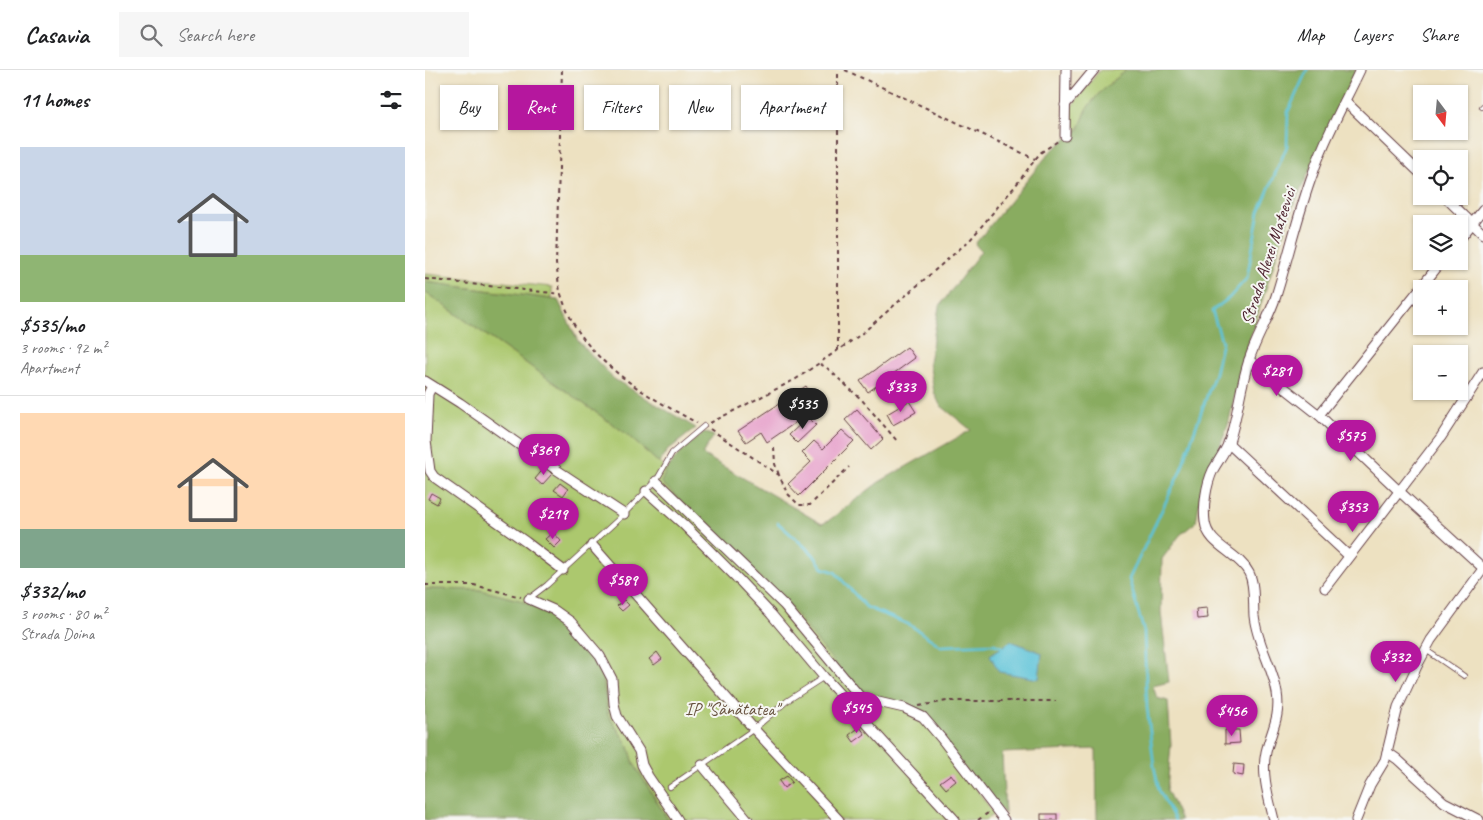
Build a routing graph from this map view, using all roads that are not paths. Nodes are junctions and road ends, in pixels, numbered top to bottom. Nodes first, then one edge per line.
1 (1066, 70) edge
2 (1094, 70) edge
3 (1360, 70) edge
4 (1345, 101) junction
5 (1065, 105) junction
6 (1065, 136) road end
7 (1413, 166) edge
8 (1453, 205) edge
9 (1483, 210) edge
10 (1472, 223) junction
11 (1468, 228) edge
12 (1483, 234) edge
13 (1434, 270) edge
14 (1249, 360) junction
15 (1483, 372) edge
16 (429, 384) edge
17 (1319, 415) junction
18 (704, 426) road end
19 (1228, 443) junction
20 (656, 481) junction
21 (647, 492) junction
22 (1400, 492) junction
23 (624, 514) junction
24 (592, 545) junction
25 (1349, 556) junction
26 (1483, 569) edge
27 (563, 570) junction
28 (1325, 588) dead end
29 (529, 599) joint
30 (1426, 650) junction
31 (1464, 676) dead end
32 (825, 677) junction
33 (754, 729) junction
34 (1387, 752) junction
35 (702, 765) junction
36 (671, 787) dead end
37 (678, 820) edge
38 (748, 820) edge
39 (839, 820) edge
40 (955, 820) edge
41 (1004, 820) edge
42 (1274, 820) edge
43 (1356, 820) edge
44 (1479, 820) edge

1 - 5 street
2 - 5 street
3 - 4 street, Strada Alexei Mateevici
4 - 7 street
4 - 14 street, Strada Alexei Mateevici
5 - 6 street
8 - 10 street
9 - 10 street
10 - 11 street
10 - 12 street
13 - 17 street
14 - 17 street
14 - 19 street, Strada Alexei Mateevici
15 - 22 street
16 - 23 street
16 - 27 street
17 - 22 street
18 - 20 lane
19 - 25 street
19 - 42 street, Strada Alexei Mateevici
20 - 21 lane
20 - 41 street
21 - 23 lane
21 - 32 street
22 - 25 street
22 - 26 street
23 - 24 lane
24 - 27 lane
24 - 33 street
25 - 28 street
26 - 30 street
27 - 29 lane
29 - 37 street
30 - 31 lane
30 - 34 street
32 - 33 lane
32 - 40 street
33 - 35 lane
33 - 39 street
34 - 43 street
34 - 44 street
35 - 36 lane
35 - 38 street

